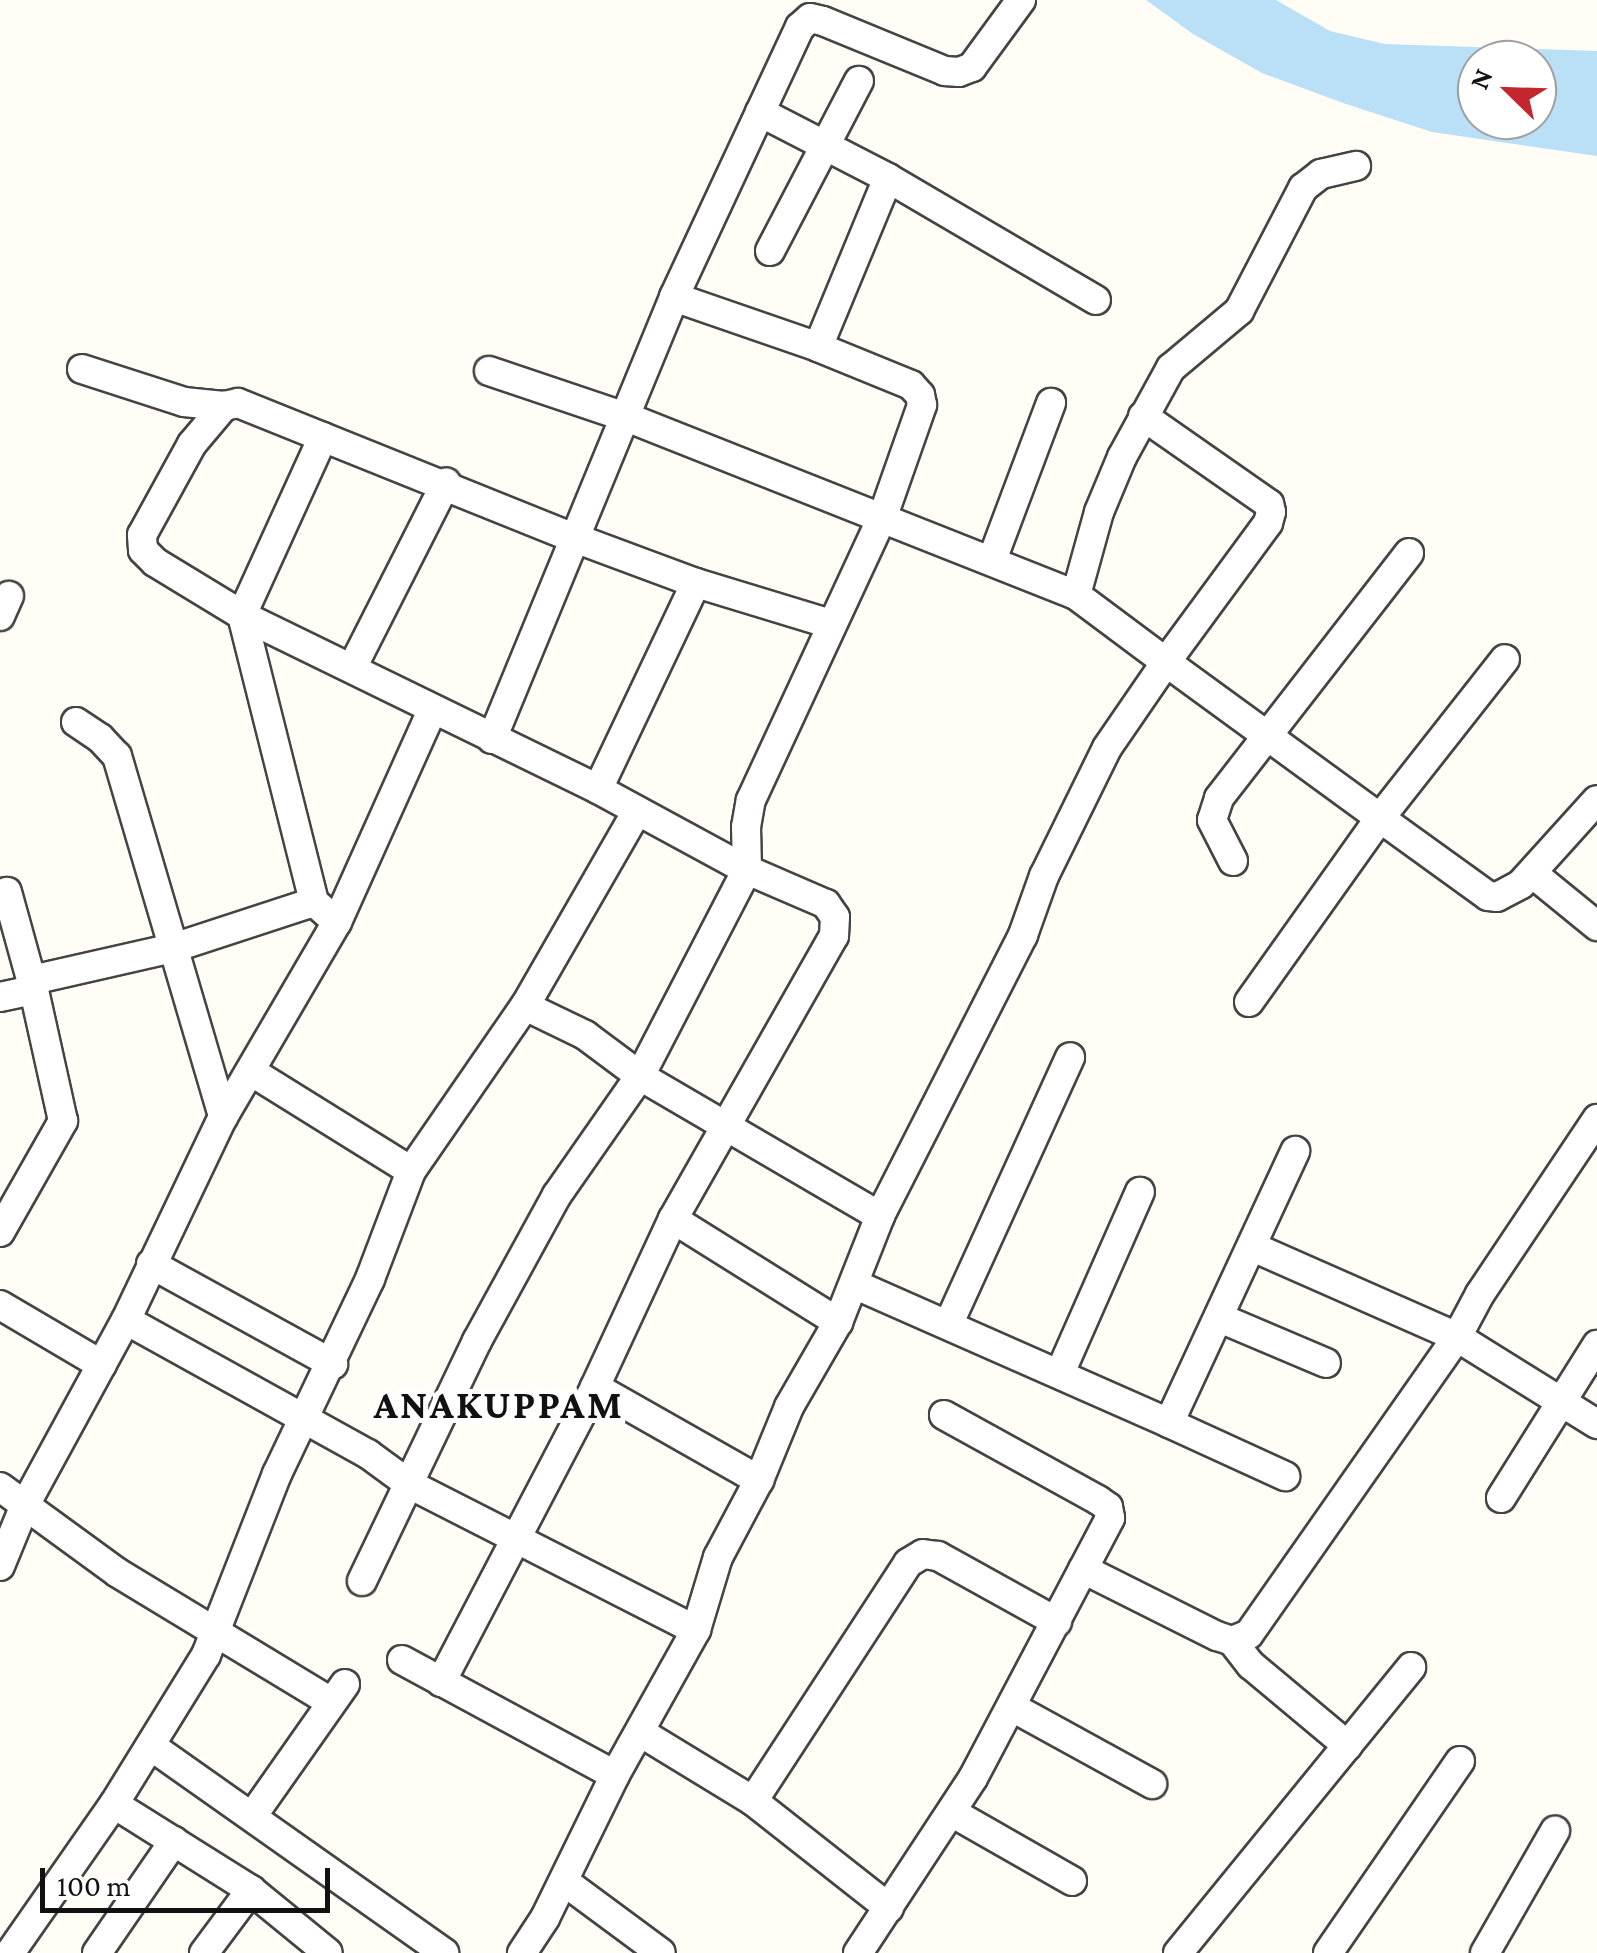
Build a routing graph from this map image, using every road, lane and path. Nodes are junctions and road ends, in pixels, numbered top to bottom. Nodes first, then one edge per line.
1 (1020, 0) edge
2 (859, 81) dead end
3 (760, 112) junction
4 (824, 146) junction
5 (1356, 166) dead end
6 (888, 178) junction
7 (770, 252) dead end
8 (674, 297) junction
9 (1096, 300) dead end
10 (818, 346) junction
11 (82, 370) dead end
12 (489, 371) dead end
13 (1052, 403) dead end
14 (224, 406) junction
15 (1143, 416) junction
16 (626, 417) junction
17 (323, 436) junction
18 (446, 482) junction
19 (882, 516) junction
20 (572, 537) junction
21 (1409, 553) dead end
22 (992, 560) junction
23 (696, 583) junction
24 (1076, 595) junction
25 (242, 615) junction
26 (831, 624) junction
27 (1505, 658) dead end
28 (1166, 662) junction
29 (352, 668) junction
30 (432, 712) junction
31 (76, 722) dead end
32 (1269, 734) junction
33 (492, 739) junction
34 (598, 789) junction
35 (1597, 800) edge
36 (637, 812) junction
37 (1380, 818) junction
38 (1233, 861) dead end
39 (747, 870) junction
40 (1532, 873) junction
41 (6, 892) dead end
42 (314, 902) junction
43 (337, 922) junction
44 (1597, 926) edge
45 (174, 948) junction
46 (33, 984) junction
47 (0, 997) edge
48 (1250, 1002) dead end
49 (525, 1006) junction
50 (1070, 1057) dead end
51 (252, 1072) junction
52 (640, 1076) junction
53 (222, 1118) junction
54 (1597, 1119) edge
55 (727, 1126) junction
56 (1295, 1151) dead end
57 (410, 1170) junction
58 (1140, 1192) dead end
59 (880, 1216) junction
60 (673, 1219) junction
61 (0, 1232) edge
62 (1252, 1247) junction
63 (151, 1264) junction
64 (854, 1284) junction
65 (0, 1305) edge
66 (1220, 1318) junction
67 (126, 1320) junction
68 (838, 1322) junction
69 (949, 1323) junction
70 (1457, 1336) junction
71 (1597, 1346) edge
72 (1326, 1363) dead end
73 (333, 1364) junction
74 (102, 1365) junction
75 (1060, 1373) junction
76 (595, 1387) junction
77 (1562, 1398) junction
78 (944, 1415) dead end
79 (307, 1419) junction
80 (1169, 1423) junction
81 (1597, 1424) edge
82 (1286, 1476) dead end
83 (759, 1480) junction
84 (410, 1484) junction
85 (0, 1487) edge
86 (1501, 1498) dead end
87 (25, 1504) junction
88 (518, 1536) junction
89 (0, 1566) edge
90 (1083, 1569) junction
91 (362, 1582) dead end
92 (1057, 1622) junction
93 (218, 1630) junction
94 (696, 1630) junction
95 (1232, 1641) junction
96 (402, 1660) dead end
97 (1412, 1667) dead end
98 (441, 1682) junction
99 (1012, 1707) junction
100 (640, 1732) junction
101 (150, 1746) junction
102 (1348, 1746) junction
103 (1460, 1761) dead end
104 (616, 1775) junction
105 (1152, 1784) dead end
106 (753, 1802) junction
107 (114, 1804) junction
108 (953, 1812) junction
109 (253, 1815) junction
110 (1555, 1831) dead end
111 (174, 1841) junction
112 (1072, 1881) dead end
113 (565, 1882) junction
114 (252, 1890) junction
115 (888, 1908) junction
116 (10, 1953) edge
117 (98, 1953) edge
118 (204, 1953) edge
119 (328, 1953) edge
120 (444, 1953) edge
121 (522, 1953) edge
122 (662, 1953) edge
123 (858, 1953) edge
124 (1178, 1953) edge
125 (1328, 1953) edge
126 (1485, 1953) edge

1 - 3 street
2 - 4 street
3 - 4 street
3 - 8 street
4 - 6 street
4 - 7 street
5 - 15 street
6 - 9 street
6 - 10 street
8 - 10 street
8 - 16 street
10 - 19 street
11 - 14 street
12 - 16 street
13 - 22 street
14 - 17 street
14 - 25 street
15 - 24 street
15 - 28 street
16 - 19 street
16 - 20 street
17 - 18 street
17 - 25 street
18 - 20 street
18 - 29 street
19 - 22 street
19 - 26 street
20 - 23 street
20 - 33 street
21 - 32 street
22 - 24 street
23 - 26 street
23 - 34 street
24 - 28 street
25 - 29 street
25 - 42 street
26 - 39 street
27 - 37 street
28 - 32 street
28 - 59 street
29 - 30 street
30 - 33 street
30 - 43 street
31 - 45 street
32 - 37 street
32 - 38 street
33 - 34 street
34 - 36 street
35 - 40 street
36 - 39 street
36 - 49 street
37 - 40 street
37 - 48 street
39 - 52 street
39 - 55 street
40 - 44 street
41 - 46 street
42 - 43 street
42 - 45 street
43 - 51 street
45 - 46 street
45 - 53 street
46 - 47 street
46 - 61 street
49 - 52 street
49 - 57 street
50 - 69 street
51 - 53 street
51 - 57 street
52 - 55 street
52 - 84 street
53 - 63 street
54 - 70 street
55 - 59 street
55 - 60 street
56 - 62 street
57 - 73 street
58 - 75 street
59 - 64 street
60 - 68 street
60 - 76 street
62 - 66 street
62 - 70 street
63 - 67 street
63 - 73 street
64 - 68 street
64 - 69 street
65 - 74 street
66 - 72 street
66 - 80 street
67 - 74 street
67 - 79 street
68 - 83 street
69 - 75 street
70 - 77 street
70 - 95 street
71 - 77 street
73 - 79 street
74 - 87 street
75 - 80 street
76 - 83 street
76 - 88 street
77 - 81 street
77 - 86 street
78 - 90 street
79 - 84 street
79 - 93 street
80 - 82 street
83 - 94 street
84 - 88 street
84 - 91 street
85 - 87 street
87 - 89 street
87 - 93 street
88 - 94 street
88 - 98 street
90 - 92 street
90 - 95 street
92 - 99 street
92 - 106 street
93 - 101 street
93 - 109 street
94 - 100 street
95 - 102 street
96 - 98 street
97 - 102 street
98 - 104 street
99 - 105 street
99 - 108 street
100 - 104 street
100 - 106 street
101 - 107 street
101 - 109 street
102 - 124 street
103 - 125 street
104 - 113 street
106 - 115 street
107 - 111 street
107 - 116 street
108 - 112 street
108 - 115 street
109 - 120 street
110 - 126 street
111 - 114 street
111 - 117 street
113 - 121 street
113 - 122 street
114 - 118 street
114 - 119 street
115 - 123 street

